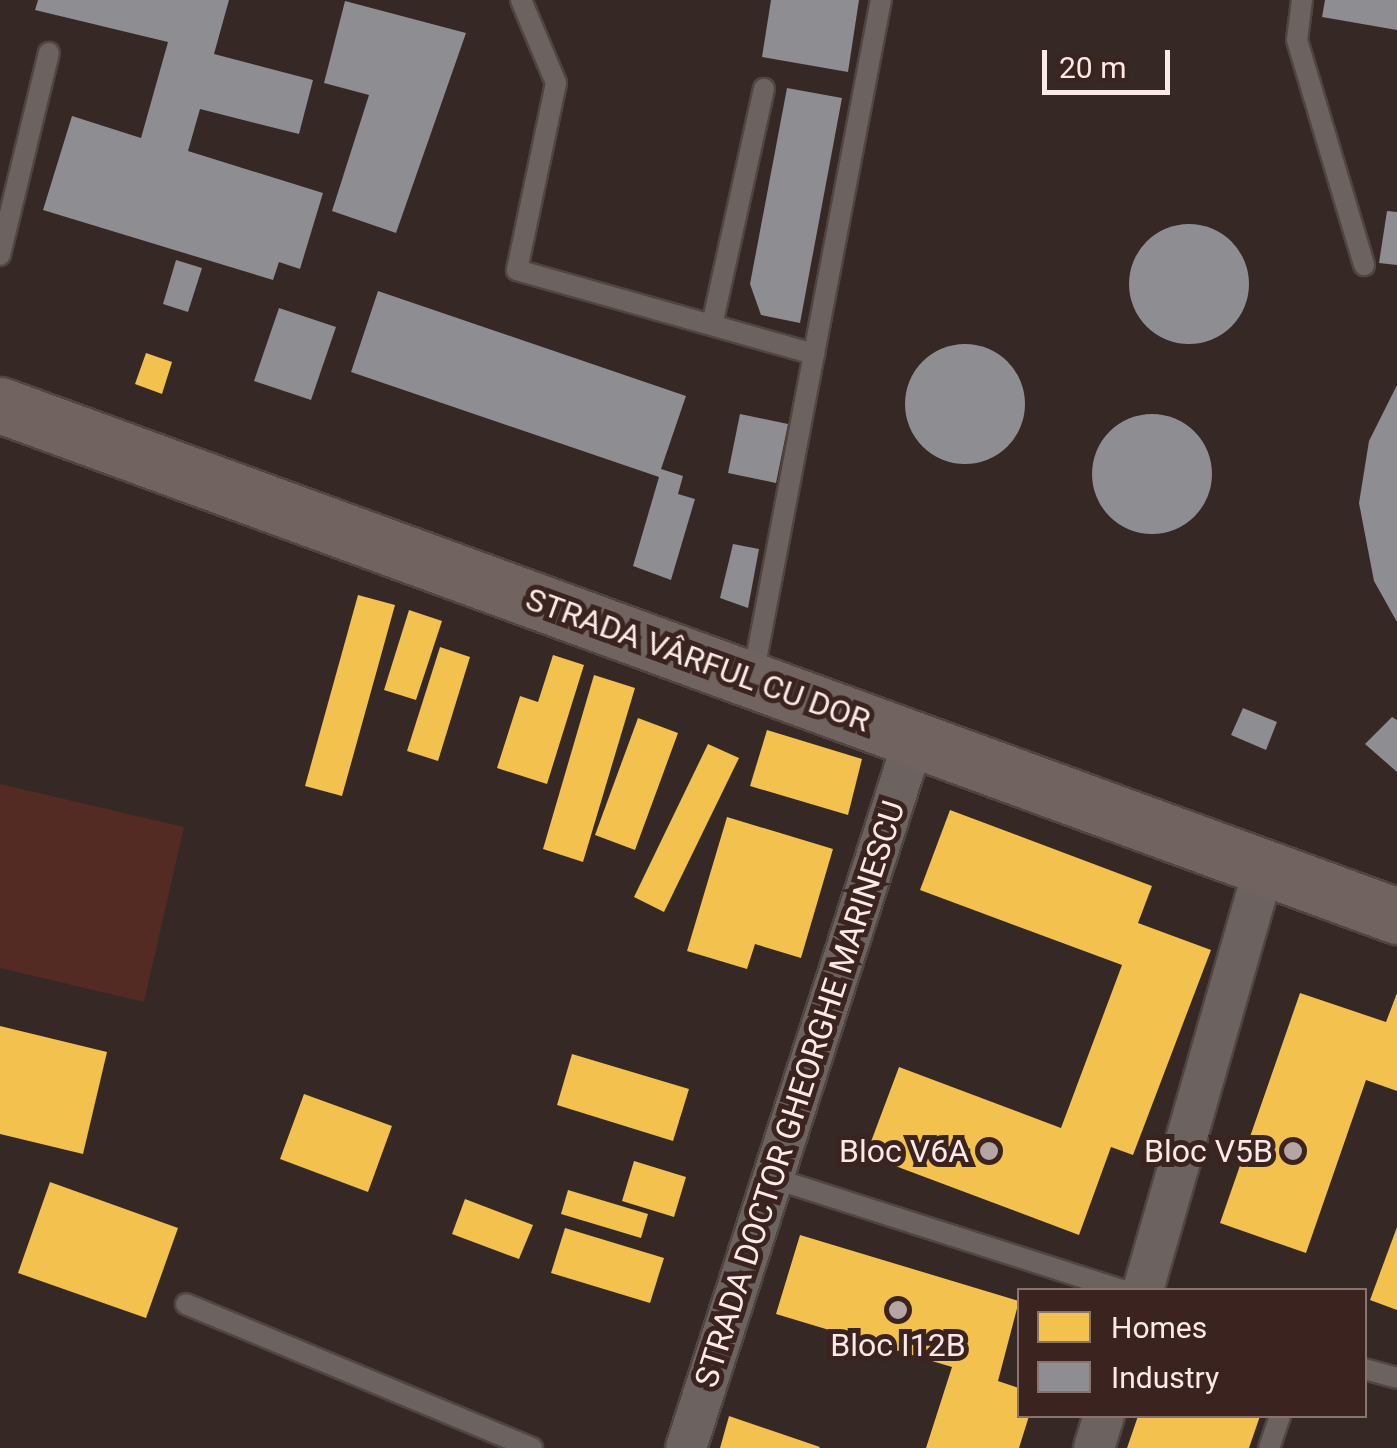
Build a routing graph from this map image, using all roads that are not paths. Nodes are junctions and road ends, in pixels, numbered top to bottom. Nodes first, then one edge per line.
1 (520, 0) edge
2 (881, 0) edge
3 (1302, 0) edge
4 (49, 53) dead end
5 (764, 89) dead end
6 (0, 255) edge
7 (1364, 265) dead end
8 (712, 325) junction
9 (814, 354) junction
10 (0, 405) edge
11 (753, 680) junction
12 (914, 739) junction
13 (1264, 867) junction
14 (1397, 916) edge
15 (776, 1179) junction
16 (1116, 1288) edge
17 (1143, 1288) edge
18 (186, 1304) dead end
19 (1367, 1370) edge
20 (1397, 1378) edge
21 (1103, 1418) edge
22 (1279, 1418) edge
23 (532, 1448) edge
24 (686, 1448) edge
25 (1094, 1448) edge
26 (1270, 1448) edge

1 - 8 lane
2 - 9 lane
3 - 7 lane
4 - 6 lane
5 - 8 lane
8 - 9 lane
9 - 11 lane
10 - 11 street, STRADA VÂRFUL CU DOR
11 - 12 street, STRADA VÂRFUL CU DOR
12 - 13 street, STRADA VÂRFUL CU DOR
12 - 15 street, STRADA DOCTOR GHEORGHE MARINESCU
13 - 14 street, STRADA VÂRFUL CU DOR
13 - 17 street
15 - 16 lane
15 - 24 street, STRADA DOCTOR GHEORGHE MARINESCU
18 - 23 lane
19 - 20 lane
21 - 25 street
22 - 26 lane

